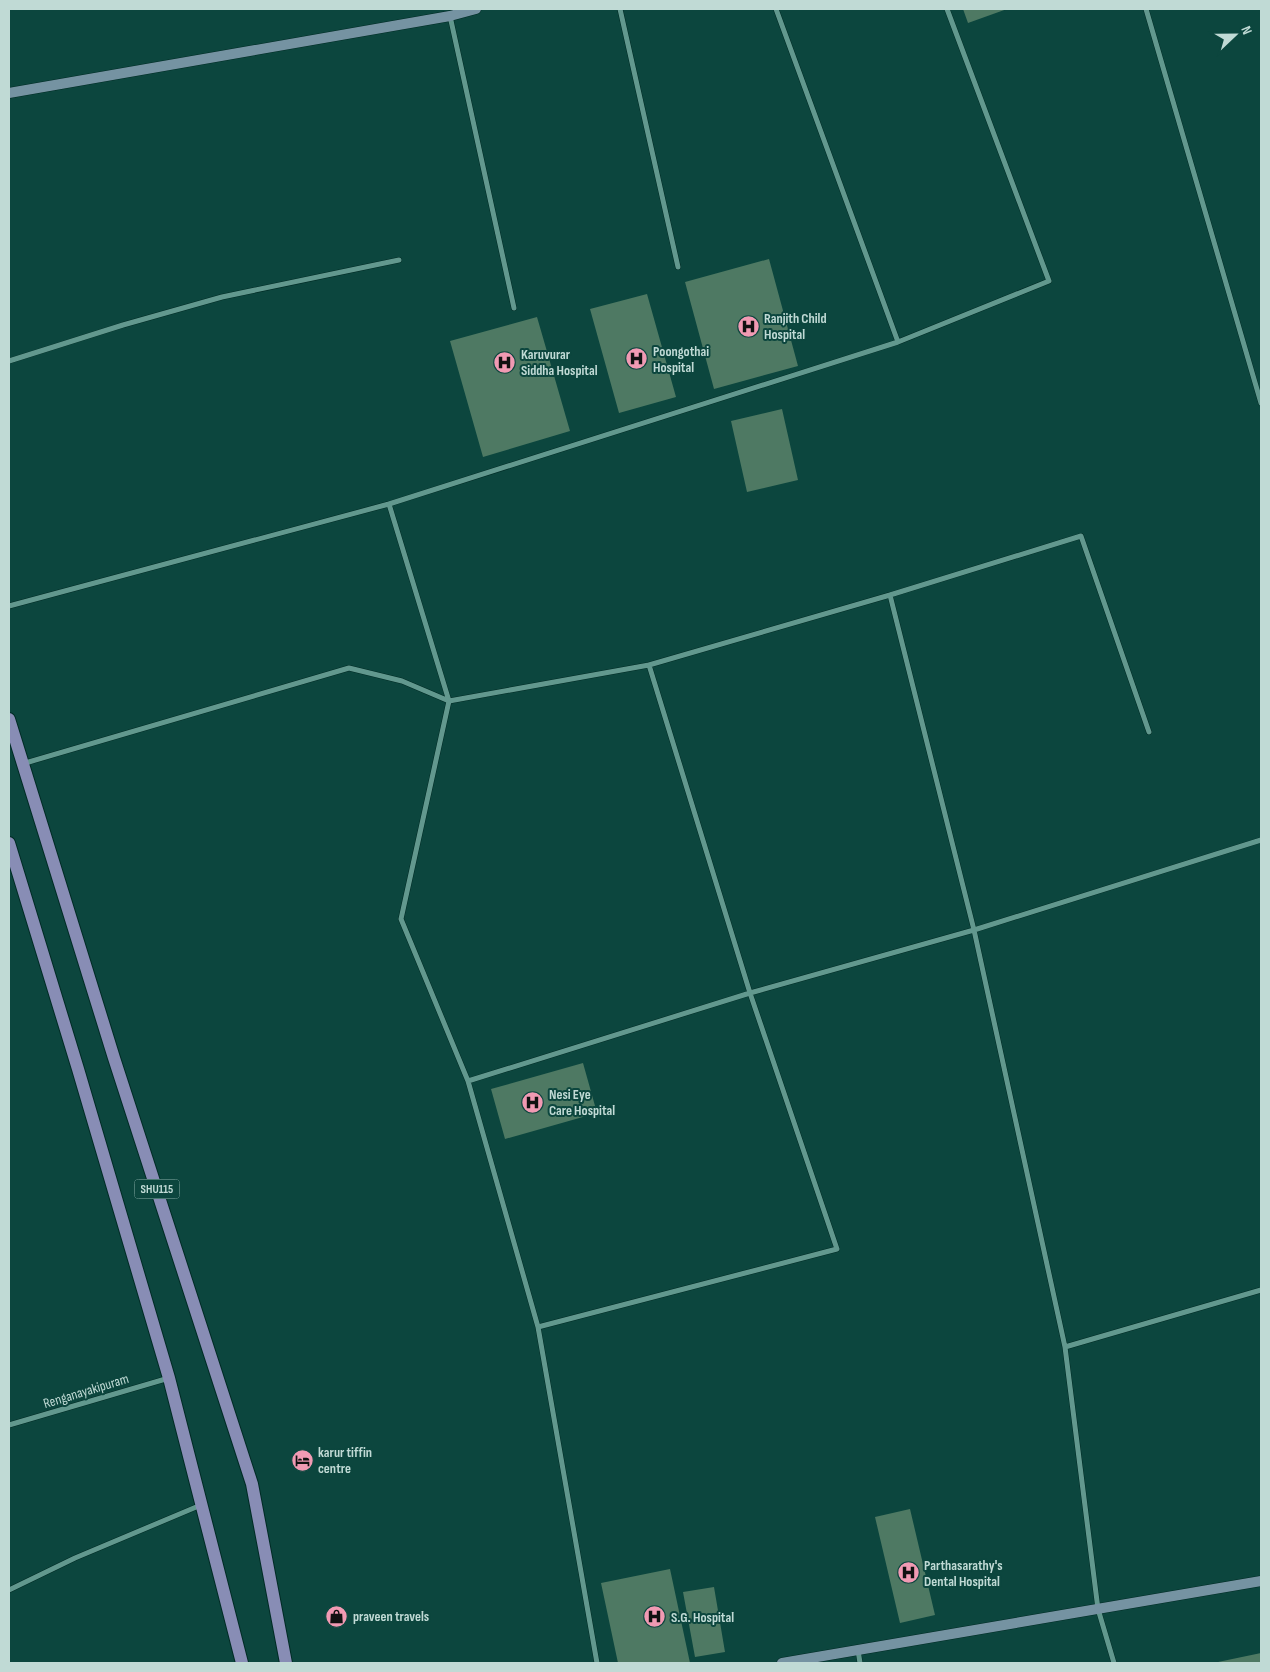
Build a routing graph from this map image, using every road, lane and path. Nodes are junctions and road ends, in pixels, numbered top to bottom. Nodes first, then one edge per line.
1 (476, 9) edge
2 (620, 9) edge
3 (776, 9) edge
4 (947, 9) edge
5 (1146, 9) edge
6 (450, 16) junction
7 (9, 93) edge
8 (399, 260) dead end
9 (678, 267) dead end
10 (514, 308) dead end
11 (898, 342) junction
12 (9, 361) edge
13 (1261, 402) edge
14 (389, 504) junction
15 (890, 594) junction
16 (9, 606) edge
17 (650, 666) junction
18 (449, 700) junction
19 (9, 719) edge
20 (1149, 732) dead end
21 (22, 764) junction
22 (1261, 840) edge
23 (9, 843) edge
24 (974, 930) junction
25 (750, 993) junction
26 (468, 1081) junction
27 (1261, 1290) edge
28 (538, 1327) junction
29 (1065, 1347) junction
30 (169, 1378) junction
31 (9, 1425) edge
32 (201, 1505) junction
33 (1261, 1581) edge
34 (9, 1590) edge
35 (1098, 1609) junction
36 (858, 1650) junction
37 (242, 1663) edge
38 (286, 1663) edge
39 (597, 1663) edge
40 (782, 1663) edge
41 (860, 1663) edge
42 (1114, 1663) edge

1 - 6 street
2 - 9 street
3 - 11 street
4 - 11 street
5 - 13 street
6 - 7 street
6 - 10 street
8 - 12 street
11 - 14 street
14 - 16 street
14 - 18 street
15 - 17 street
15 - 20 street
15 - 24 street
17 - 18 street
17 - 25 street
18 - 21 street
18 - 26 street
19 - 21 main road, SHU115
21 - 38 main road, SHU115
22 - 24 street
23 - 30 main road, SHU115
24 - 25 street
24 - 29 street
25 - 26 street
25 - 28 street
26 - 28 street
27 - 29 street
28 - 39 street
29 - 35 street
30 - 31 street, Renganayakipuram
30 - 32 main road, SHU115
32 - 34 street
32 - 37 main road, SHU115
33 - 35 street
35 - 36 street
35 - 42 street
36 - 40 street
36 - 41 street

